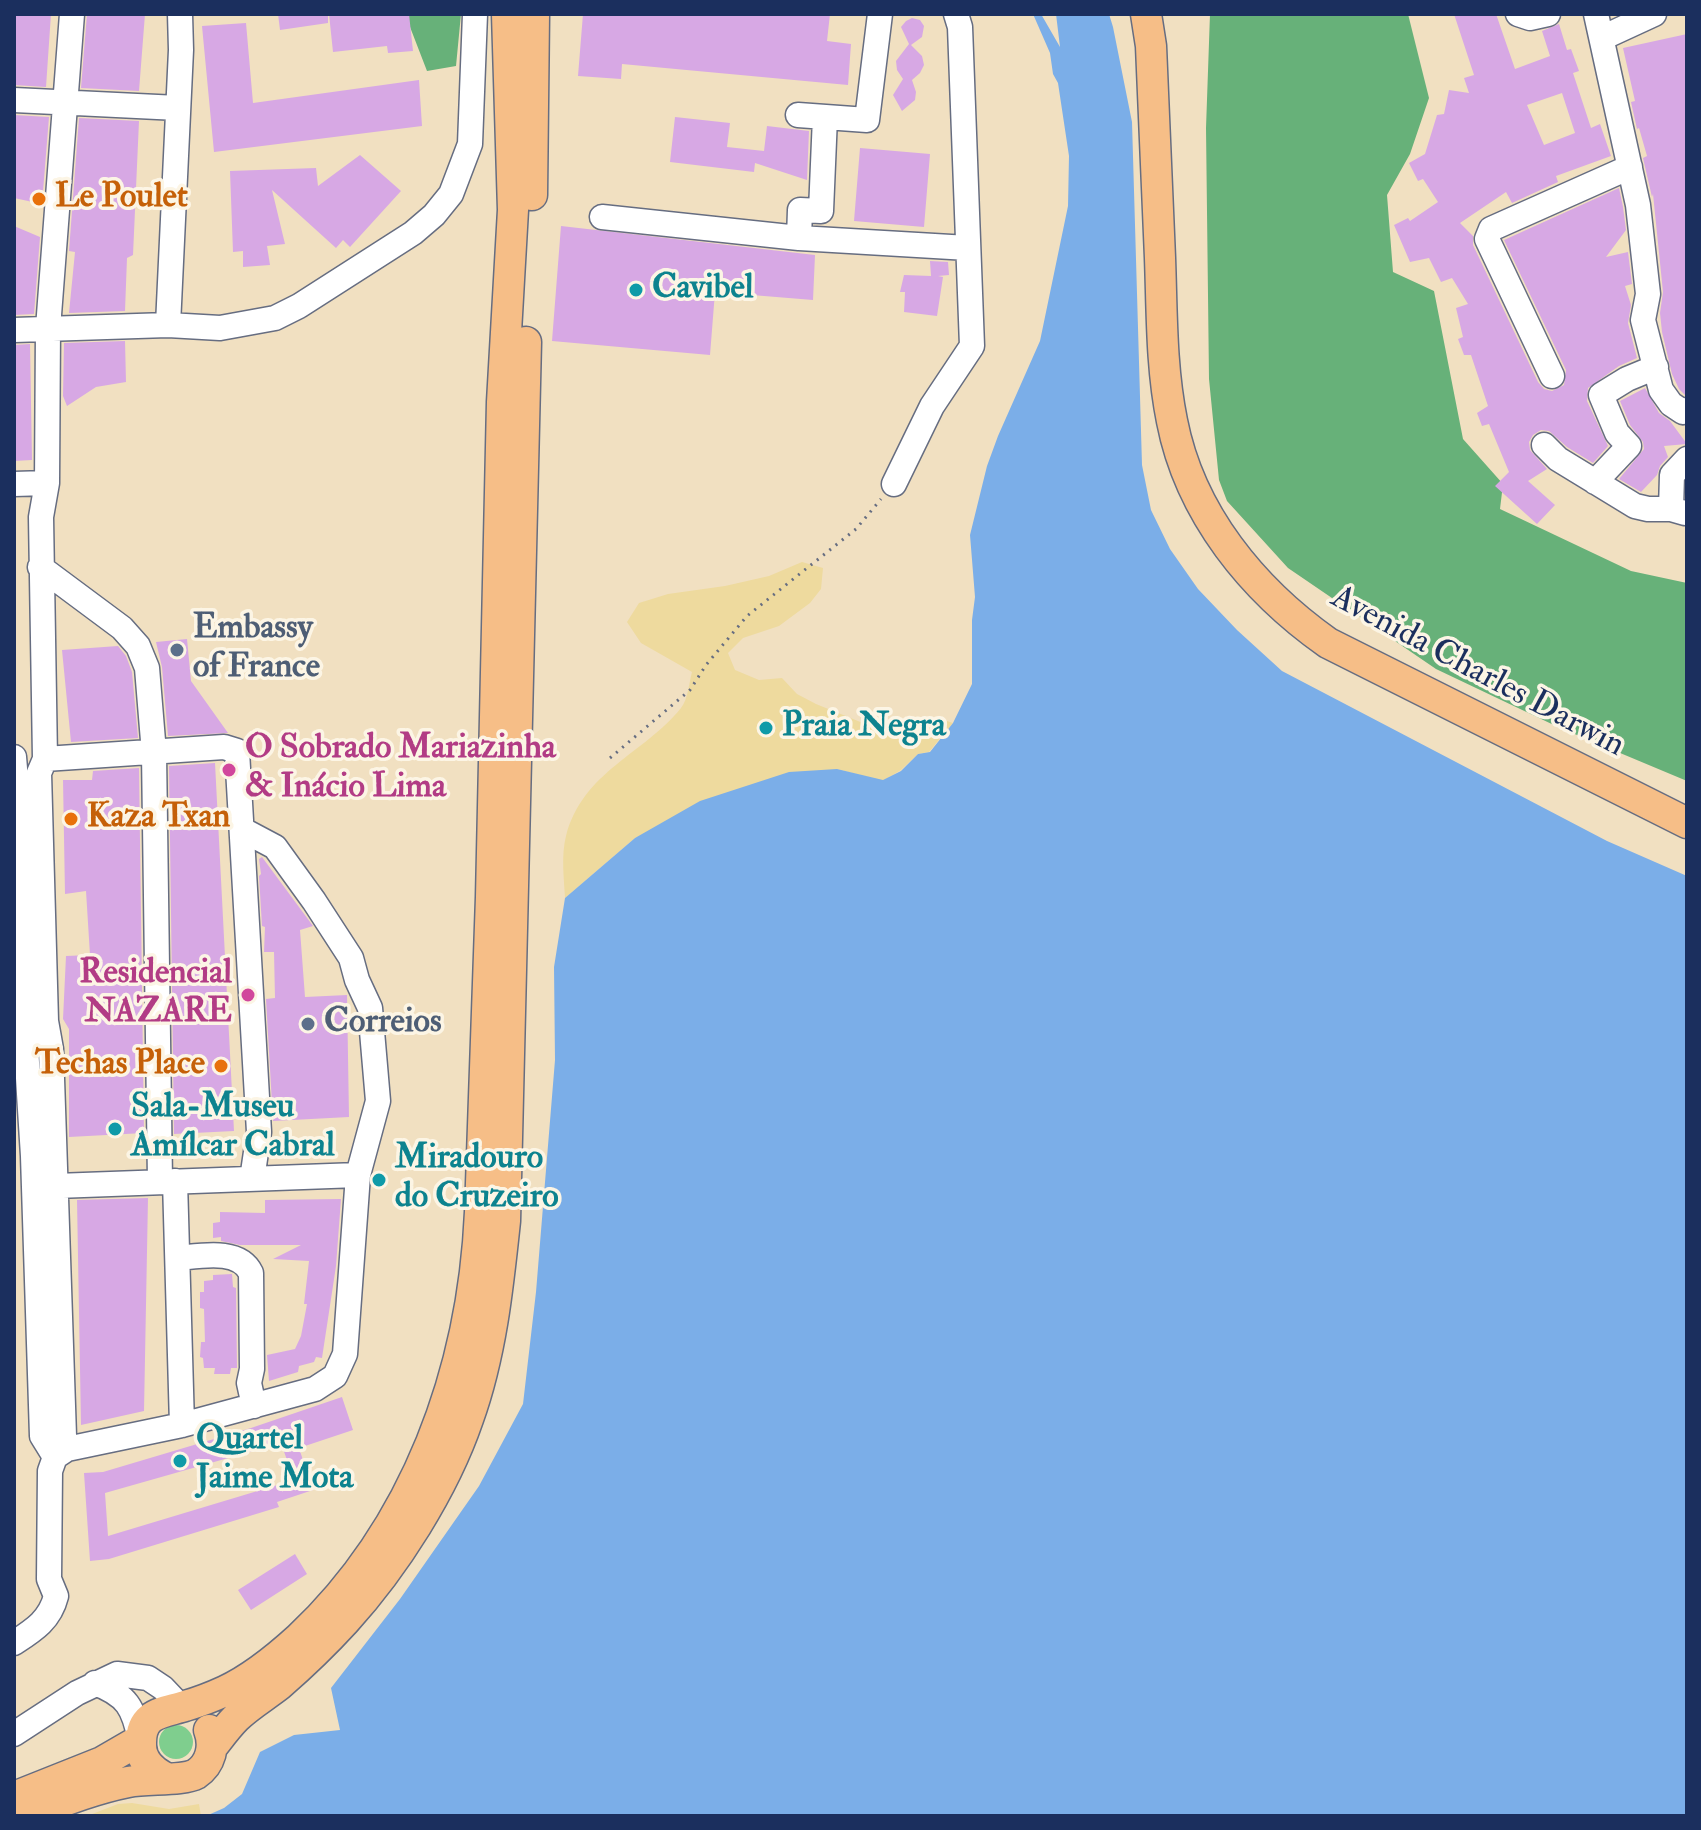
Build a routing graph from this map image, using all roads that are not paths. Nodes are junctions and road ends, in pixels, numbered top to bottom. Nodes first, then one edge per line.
1 (72, 14) edge
2 (180, 14) edge
3 (475, 14) edge
4 (507, 14) edge
5 (534, 14) edge
6 (880, 14) edge
7 (956, 14) edge
8 (1146, 14) edge
9 (1518, 14) edge
10 (1548, 14) edge
11 (1596, 14) edge
12 (1654, 14) edge
13 (1602, 38) junction
14 (14, 100) edge
15 (66, 104) junction
16 (178, 108) junction
17 (798, 115) dead end
18 (825, 117) junction
19 (1630, 167) junction
20 (602, 217) dead end
21 (799, 238) junction
22 (968, 248) junction
23 (168, 325) junction
24 (48, 328) junction
25 (14, 330) edge
26 (1656, 367) junction
27 (1552, 376) dead end
28 (1687, 410) edge
29 (1544, 445) dead end
30 (1687, 459) edge
31 (1595, 482) junction
32 (47, 483) junction
33 (14, 484) edge
34 (894, 484) road end
35 (1679, 511) edge
36 (40, 567) junction
37 (154, 753) junction
38 (14, 757) edge
39 (45, 759) junction
40 (1687, 823) edge
41 (243, 830) junction
42 (20, 1047) edge
43 (51, 1049) junction
44 (39, 1166) edge
45 (358, 1175) junction
46 (252, 1179) junction
47 (168, 1181) junction
48 (25, 1245) edge
49 (178, 1258) junction
50 (254, 1406) junction
51 (182, 1425) junction
52 (61, 1453) junction
53 (14, 1643) edge
54 (95, 1683) junction
55 (181, 1707) junction
56 (14, 1734) edge
57 (140, 1740) junction
58 (212, 1747) junction
59 (164, 1777) junction
60 (14, 1797) edge
61 (27, 1816) edge

1 - 15 street
2 - 16 street
3 - 23 street
4 - 55 main road
5 - 58 main road
6 - 18 street
7 - 22 street
8 - 40 main road, Avenida Charles Darwin
9 - 10 street
11 - 13 street
12 - 13 street
13 - 19 street
14 - 15 street
15 - 16 street
15 - 24 street
16 - 23 street
17 - 18 street
18 - 21 street
19 - 26 street
19 - 27 street
20 - 21 street
21 - 22 street
22 - 34 street
23 - 24 street
24 - 25 street
24 - 32 street
26 - 28 street
26 - 31 street
29 - 31 street
30 - 35 street
31 - 35 street
32 - 33 street
32 - 36 street
36 - 37 street
36 - 39 street
37 - 39 street
37 - 41 street
37 - 47 street
38 - 42 street
39 - 43 street
41 - 45 street
41 - 46 street
42 - 43 street
42 - 44 street
43 - 44 street
44 - 47 street
44 - 48 street
44 - 52 street
45 - 46 street
45 - 50 street
46 - 47 street
47 - 49 street
48 - 52 street
49 - 50 street
49 - 51 street
50 - 51 street
51 - 52 street
52 - 53 street
54 - 55 street
54 - 56 street
54 - 57 street
55 - 57 main road
55 - 58 main road
57 - 59 main road
57 - 60 main road
58 - 59 main road
59 - 61 main road

